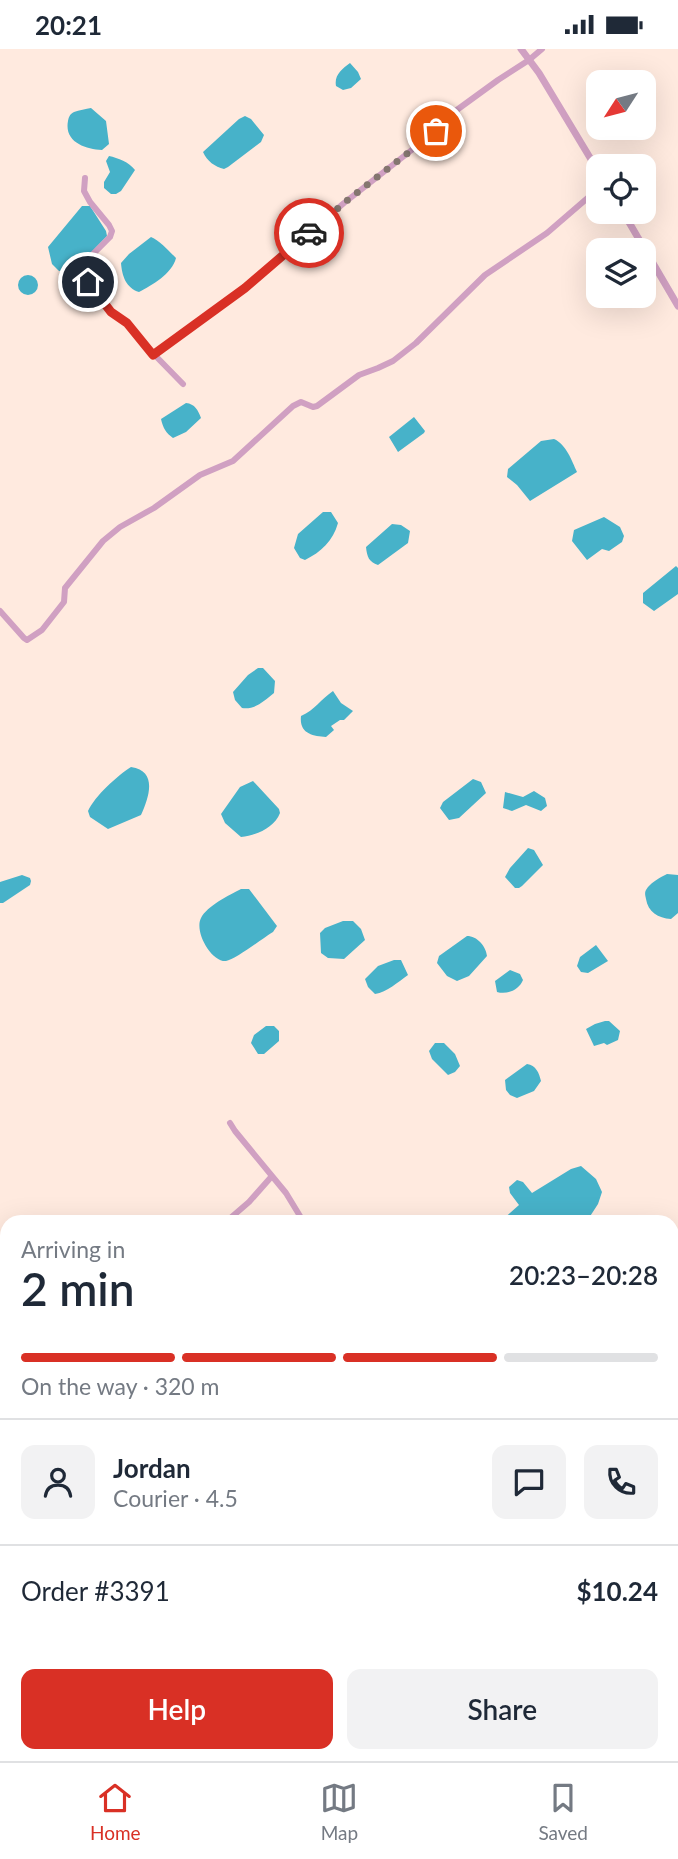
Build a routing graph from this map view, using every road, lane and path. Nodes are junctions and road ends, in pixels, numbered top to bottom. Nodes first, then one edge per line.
1 (521, 49) edge
2 (542, 49) edge
3 (529, 60) junction
4 (587, 154) edge
5 (85, 178) dead end
6 (586, 199) edge
7 (630, 224) edge
8 (678, 306) edge
9 (153, 355) junction
10 (183, 384) dead end
11 (0, 611) edge
12 (230, 1123) dead end
13 (272, 1176) junction
14 (234, 1215) edge
15 (299, 1215) edge

1 - 3 street
2 - 3 street
3 - 4 street
3 - 9 street
5 - 9 street
6 - 11 street
7 - 8 street
9 - 10 street
12 - 13 street
13 - 14 street
13 - 15 street

